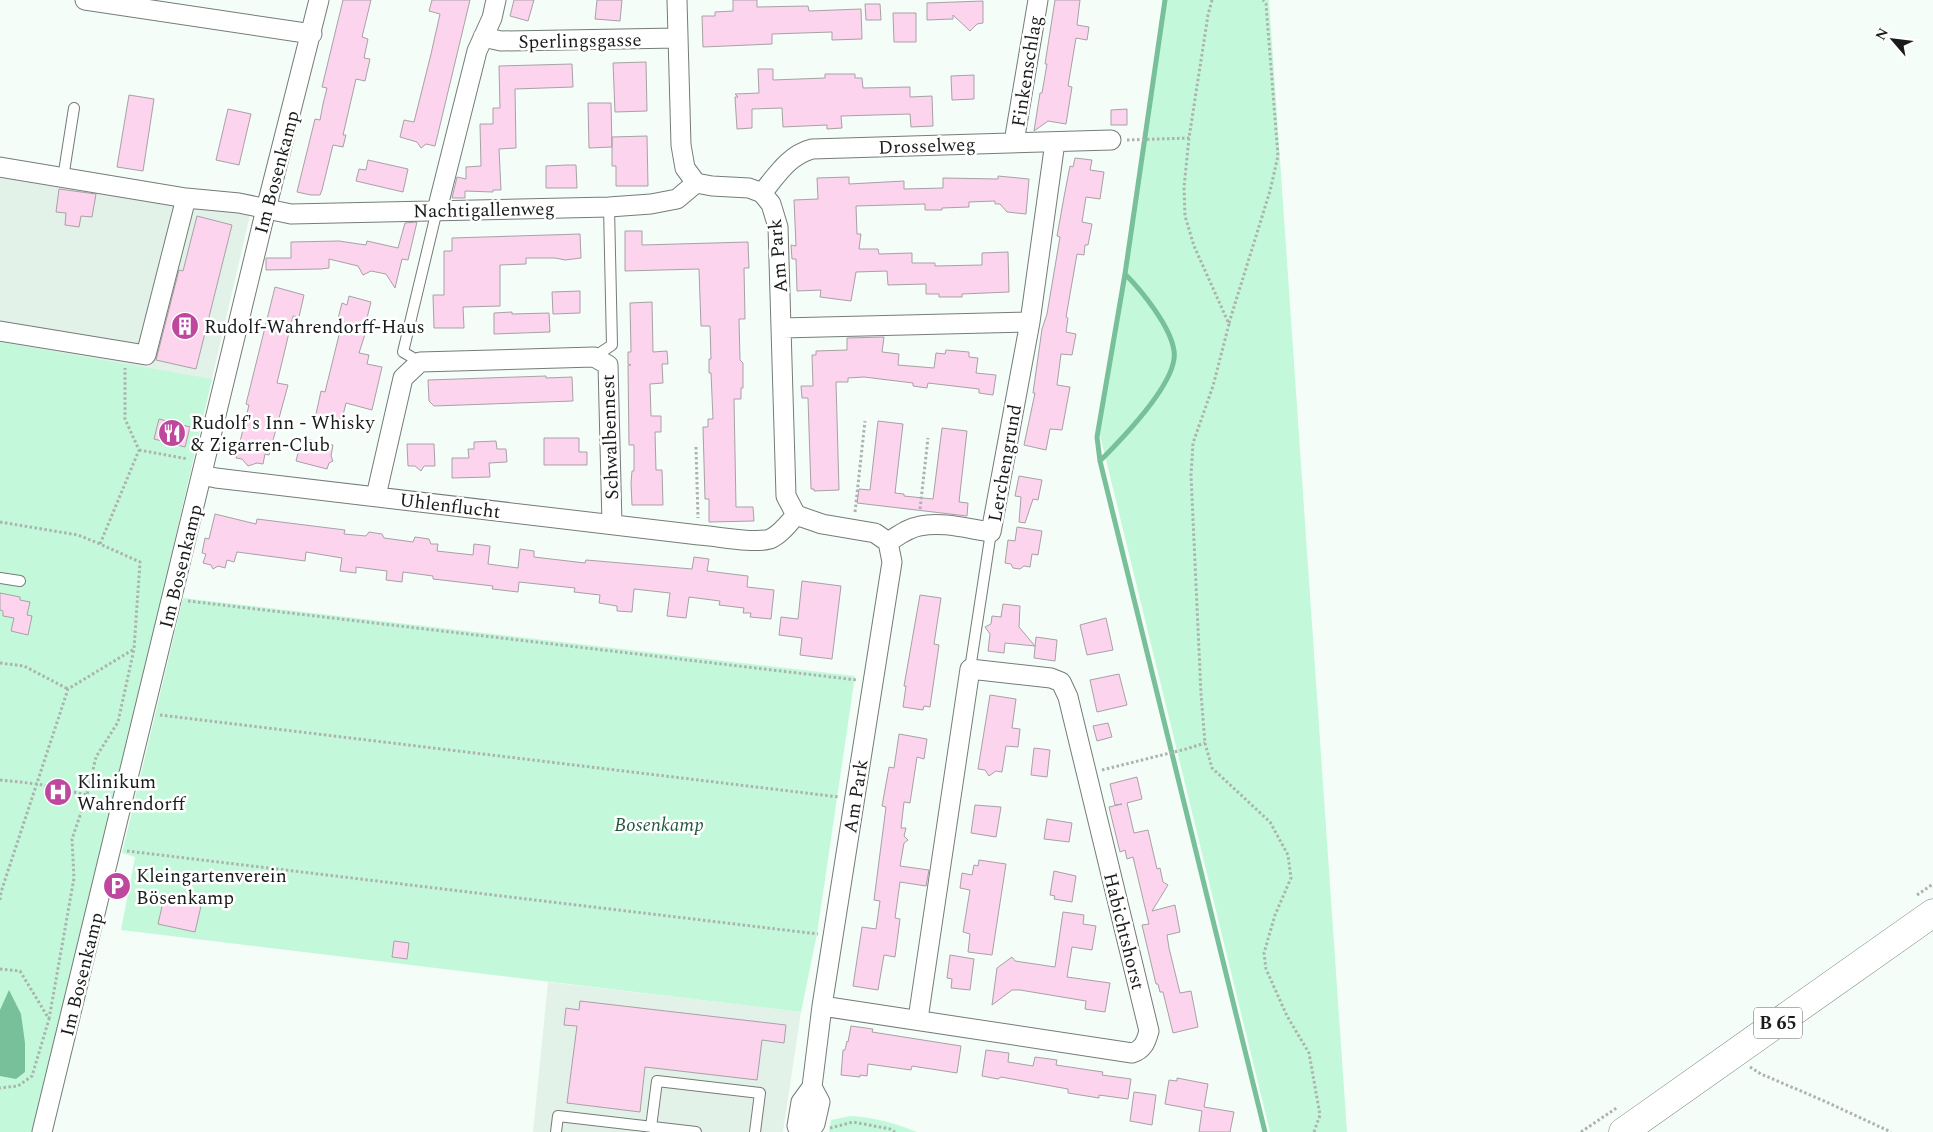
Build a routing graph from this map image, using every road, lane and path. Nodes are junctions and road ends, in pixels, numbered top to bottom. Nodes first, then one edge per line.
1 (85, 0) edge
2 (319, 0) edge
3 (496, 0) edge
4 (678, 0) edge
5 (1038, 0) edge
6 (1212, 0) edge
7 (1263, 0) edge
8 (312, 34) junction
9 (483, 37) junction
10 (677, 38) junction
11 (74, 108) dead end
12 (1189, 138) junction
13 (1111, 140) dead end
14 (1138, 140) dead end
15 (1014, 142) junction
16 (1055, 142) junction
17 (0, 167) edge
18 (63, 178) junction
19 (696, 183) junction
20 (762, 193) junction
21 (186, 198) junction
22 (609, 207) junction
23 (266, 209) junction
24 (437, 210) junction
25 (1030, 322) junction
26 (1229, 324) junction
27 (782, 328) junction
28 (0, 331) edge
29 (125, 352) junction
30 (594, 357) junction
31 (420, 362) junction
32 (865, 421) dead end
33 (928, 438) dead end
34 (696, 447) dead end
35 (139, 450) junction
36 (202, 475) junction
37 (376, 496) junction
38 (796, 515) junction
39 (0, 522) edge
40 (612, 524) junction
41 (918, 526) junction
42 (853, 528) junction
43 (991, 532) junction
44 (698, 535) junction
45 (888, 542) junction
46 (100, 544) junction
47 (0, 578) edge
48 (20, 582) dead end
49 (182, 600) dead end
50 (134, 649) junction
51 (0, 663) edge
52 (970, 669) junction
53 (854, 680) dead end
54 (68, 689) junction
55 (155, 714) dead end
56 (1204, 743) junction
57 (1087, 774) junction
58 (0, 780) edge
59 (38, 784) junction
60 (87, 795) junction
61 (838, 797) dead end
62 (122, 850) dead end
63 (0, 900) edge
64 (1933, 913) edge
65 (816, 934) dead end
66 (0, 969) edge
67 (822, 1006) junction
68 (49, 1019) junction
69 (918, 1019) junction
70 (1737, 1052) junction
71 (812, 1087) junction
72 (0, 1088) edge
73 (651, 1127) junction
74 (818, 1130) edge
75 (42, 1132) edge
76 (556, 1132) edge
77 (696, 1132) edge
78 (755, 1132) edge
79 (800, 1132) edge
80 (895, 1132) edge
81 (1314, 1132) edge
82 (1623, 1132) edge
83 (1891, 1132) edge

1 - 8 street
2 - 8 street, Im Bosenkamp
3 - 9 street
4 - 10 street
5 - 15 street, Finkenschlag
6 - 12 path
7 - 26 path
8 - 23 street, Im Bosenkamp
9 - 10 street, Sperlingsgasse
9 - 24 street
10 - 19 street
11 - 18 lane
12 - 14 path
12 - 26 path
13 - 16 street, Drosselweg
15 - 16 street, Drosselweg
15 - 20 street, Drosselweg
16 - 25 street, Lerchengrund
17 - 18 street, Nachtigallenweg
18 - 21 street, Nachtigallenweg
19 - 20 street, Am Park
19 - 22 street, Nachtigallenweg
20 - 27 street, Am Park
21 - 23 street, Nachtigallenweg
21 - 29 street
22 - 24 street, Nachtigallenweg
22 - 30 lane, Schwalbennest
23 - 24 street, Nachtigallenweg
23 - 36 street, Im Bosenkamp
24 - 31 lane
25 - 27 street
25 - 43 street, Lerchengrund
26 - 56 path
27 - 38 street, Am Park
28 - 29 street
29 - 35 path
30 - 31 street, Schwalbennest
30 - 40 street, Schwalbennest
31 - 37 street
32 - 42 path
33 - 41 path
34 - 44 path
35 - 36 path
35 - 46 path
36 - 37 street, Uhlenflucht
36 - 75 street, Im Bosenkamp
37 - 40 street, Uhlenflucht
38 - 42 street
38 - 44 street, Uhlenflucht
39 - 46 path
40 - 44 street, Uhlenflucht
41 - 43 street, Lerchengrund
41 - 45 street, Lerchengrund
42 - 45 street
43 - 52 lane
45 - 67 street, Am Park
46 - 50 path
47 - 48 lane
49 - 53 path
50 - 54 path
50 - 60 path
51 - 54 path
52 - 57 street, Habichtshorst
52 - 69 street
54 - 59 path
55 - 61 path
56 - 57 path
56 - 81 path
57 - 69 street, Habichtshorst
58 - 59 path
59 - 60 path
59 - 63 path
60 - 68 path
62 - 65 path
64 - 70 main road, B 65
66 - 68 path
67 - 69 street, Habichtshorst
67 - 71 street, Am Park
68 - 72 path
70 - 82 main road, B 65
70 - 83 path
71 - 74 street, Am Park
71 - 79 street, Am Park
73 - 76 lane
73 - 77 lane
73 - 78 lane
74 - 80 path

